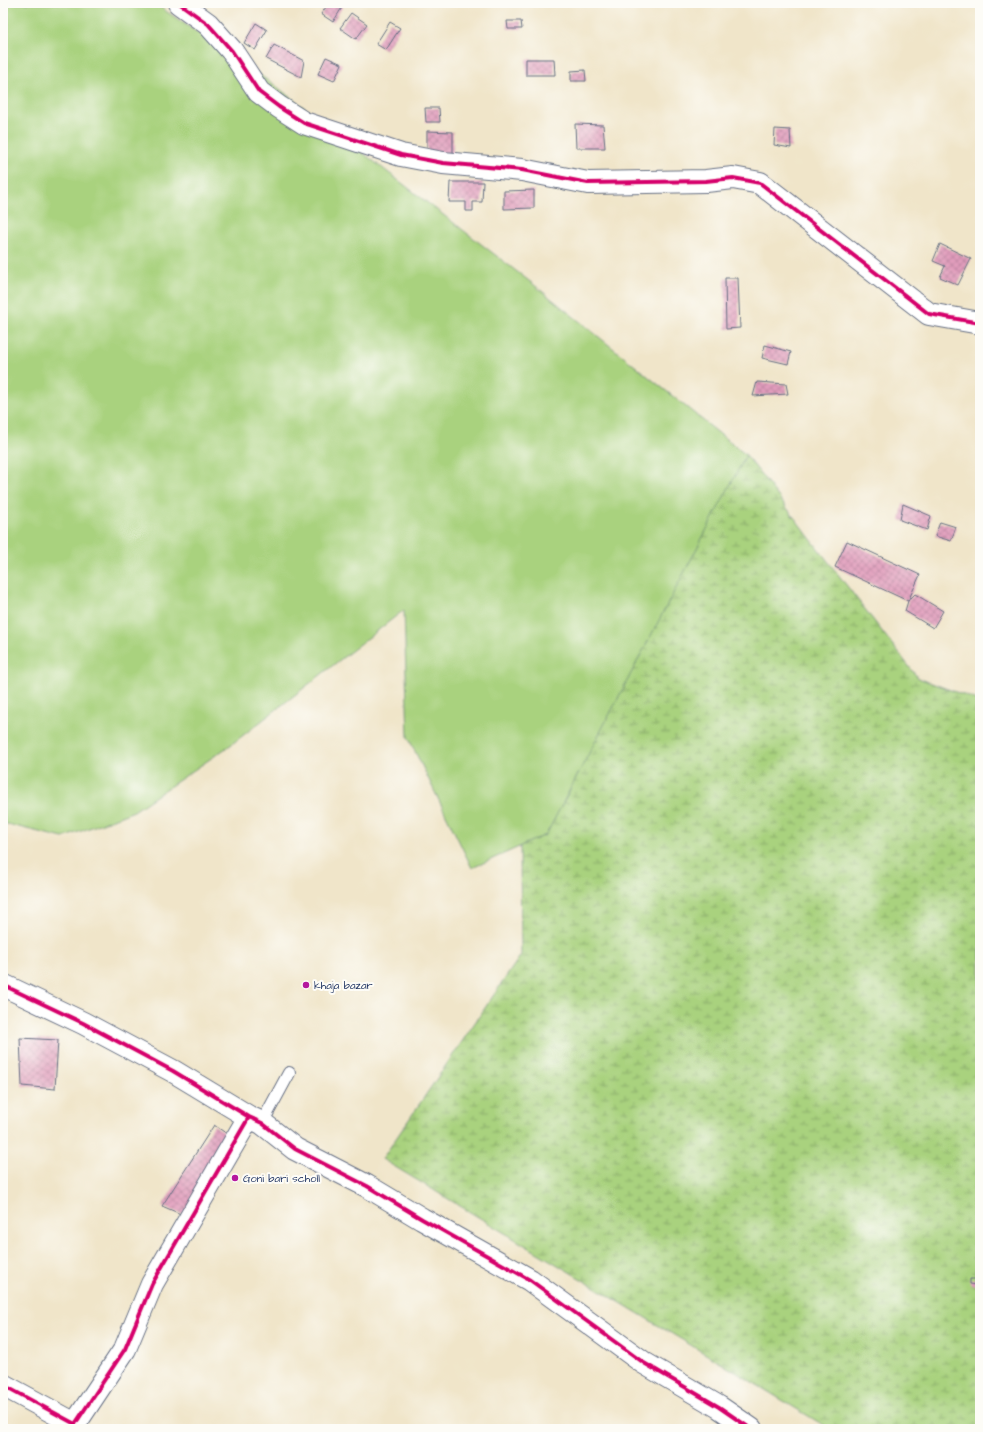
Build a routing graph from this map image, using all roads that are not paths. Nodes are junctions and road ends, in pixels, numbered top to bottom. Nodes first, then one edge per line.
1 (179, 3) edge
2 (980, 323) edge
3 (3, 985) edge
4 (289, 1073) dead end
5 (255, 1120) junction
6 (3, 1385) edge
7 (77, 1426) edge
8 (751, 1429) edge

1 - 2 street
3 - 5 street
4 - 5 lane
5 - 7 street
5 - 8 street
6 - 7 street

